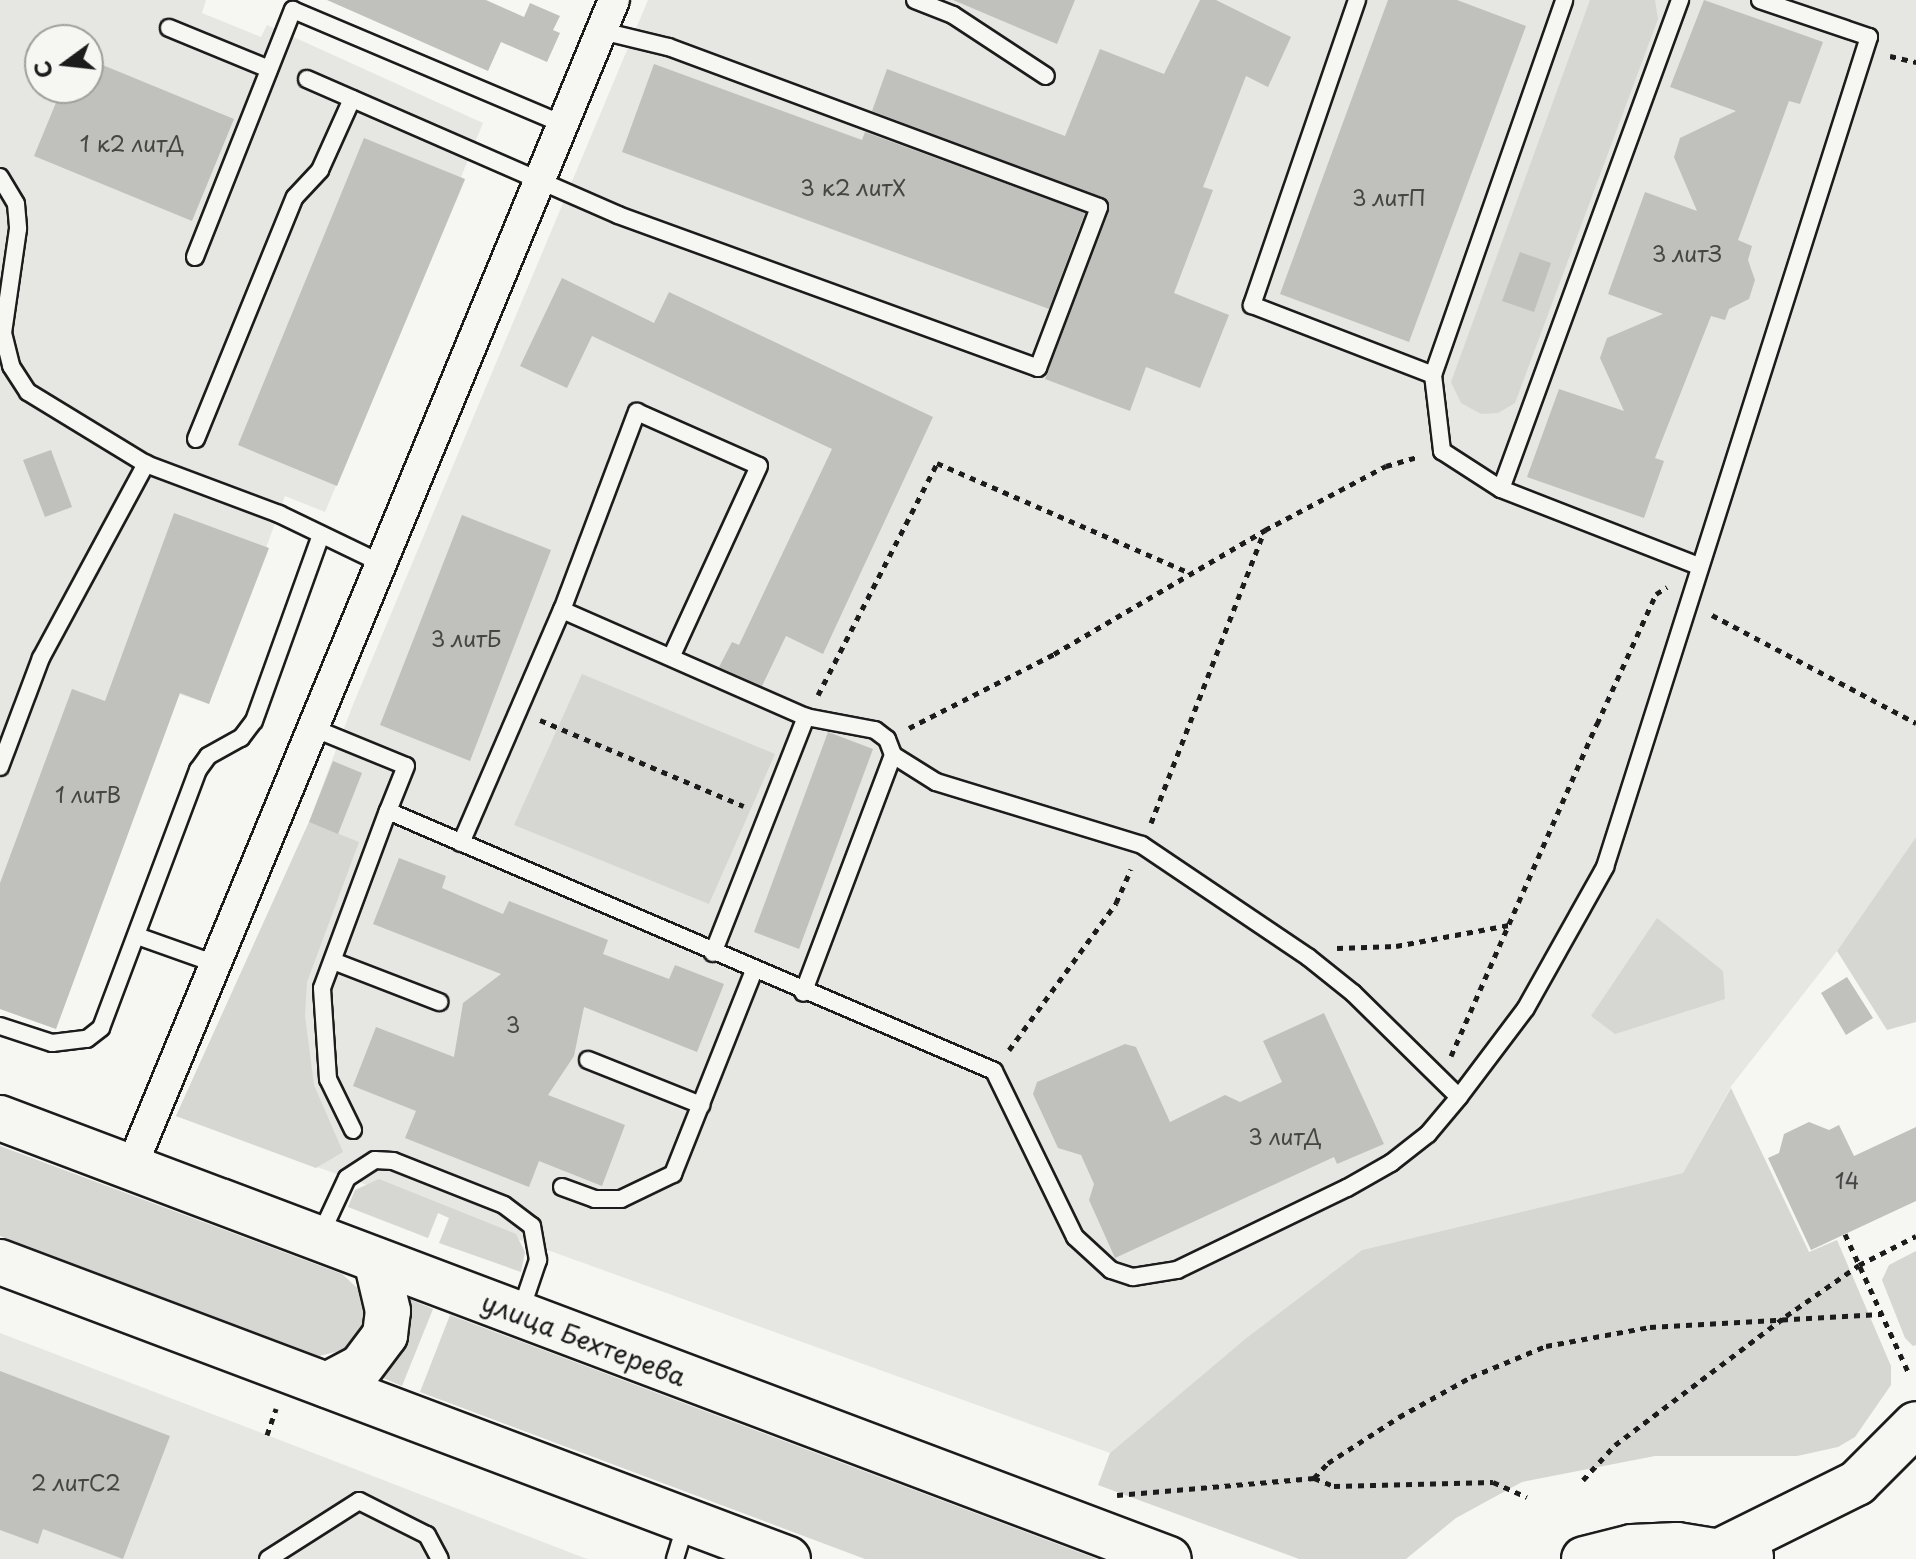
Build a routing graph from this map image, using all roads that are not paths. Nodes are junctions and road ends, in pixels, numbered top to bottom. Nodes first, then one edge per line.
1 (614, 0) edge
2 (915, 0) edge
3 (1357, 0) edge
4 (1564, 0) edge
5 (1680, 0) edge
6 (1760, 0) edge
7 (295, 5) edge
8 (169, 28) dead end
9 (602, 31) junction
10 (269, 69) junction
11 (1046, 76) dead end
12 (307, 79) dead end
13 (352, 99) junction
14 (563, 124) junction
15 (0, 177) edge
16 (539, 183) junction
17 (195, 257) dead end
18 (5, 368) edge
19 (1433, 375) junction
20 (196, 439) dead end
21 (146, 464) junction
22 (1501, 489) junction
23 (320, 538) junction
24 (381, 563) junction
25 (1698, 566) junction
26 (562, 610) junction
27 (671, 657) junction
28 (806, 717) junction
29 (313, 728) junction
30 (890, 747) junction
31 (0, 767) edge
32 (388, 811) junction
33 (461, 843) junction
34 (137, 936) junction
35 (713, 953) junction
36 (333, 961) junction
37 (216, 964) junction
38 (754, 970) junction
39 (803, 993) junction
40 (439, 1002) dead end
41 (0, 1026) edge
42 (588, 1060) dead end
43 (1459, 1097) junction
44 (701, 1105) junction
45 (0, 1118) edge
46 (353, 1130) dead end
47 (131, 1168) junction
48 (562, 1187) dead end
49 (319, 1238) junction
50 (376, 1260) junction
51 (0, 1262) edge
52 (520, 1314) junction
53 (327, 1385) junction
54 (1916, 1424) edge
55 (681, 1540) edge
56 (1742, 1554) edge
57 (268, 1559) edge
58 (440, 1559) edge
59 (788, 1559) edge
60 (1169, 1559) edge
61 (1584, 1559) edge

1 - 9 street
2 - 11 lane
3 - 19 lane
4 - 19 lane
5 - 22 lane
6 - 25 lane
7 - 10 lane
7 - 14 lane
8 - 10 lane
9 - 14 street
9 - 16 lane
10 - 17 lane
12 - 13 lane
13 - 16 lane
13 - 20 lane
14 - 16 street
15 - 18 lane
16 - 24 street
18 - 21 lane
19 - 22 lane
21 - 23 lane
21 - 31 lane
22 - 25 lane
23 - 24 lane
23 - 34 lane
24 - 29 street
25 - 43 lane
26 - 27 lane
26 - 27 lane
26 - 33 lane
27 - 28 lane
28 - 30 lane
28 - 35 lane
29 - 32 lane
29 - 37 street
30 - 39 lane
30 - 43 lane
32 - 33 lane
32 - 36 lane
33 - 35 lane
34 - 37 lane
34 - 41 lane
35 - 38 lane
36 - 40 lane
36 - 46 lane
37 - 47 street
38 - 39 lane
38 - 44 lane
39 - 43 lane
42 - 44 lane
44 - 48 lane
45 - 47 street, улица Бехтерева
47 - 49 street, улица Бехтерева
49 - 50 street, улица Бехтерева
49 - 52 lane
50 - 52 street, улица Бехтерева
50 - 53 street
51 - 53 street
52 - 60 street, улица Бехтерева
53 - 55 street
54 - 56 street
55 - 59 street
56 - 61 street
57 - 58 lane

